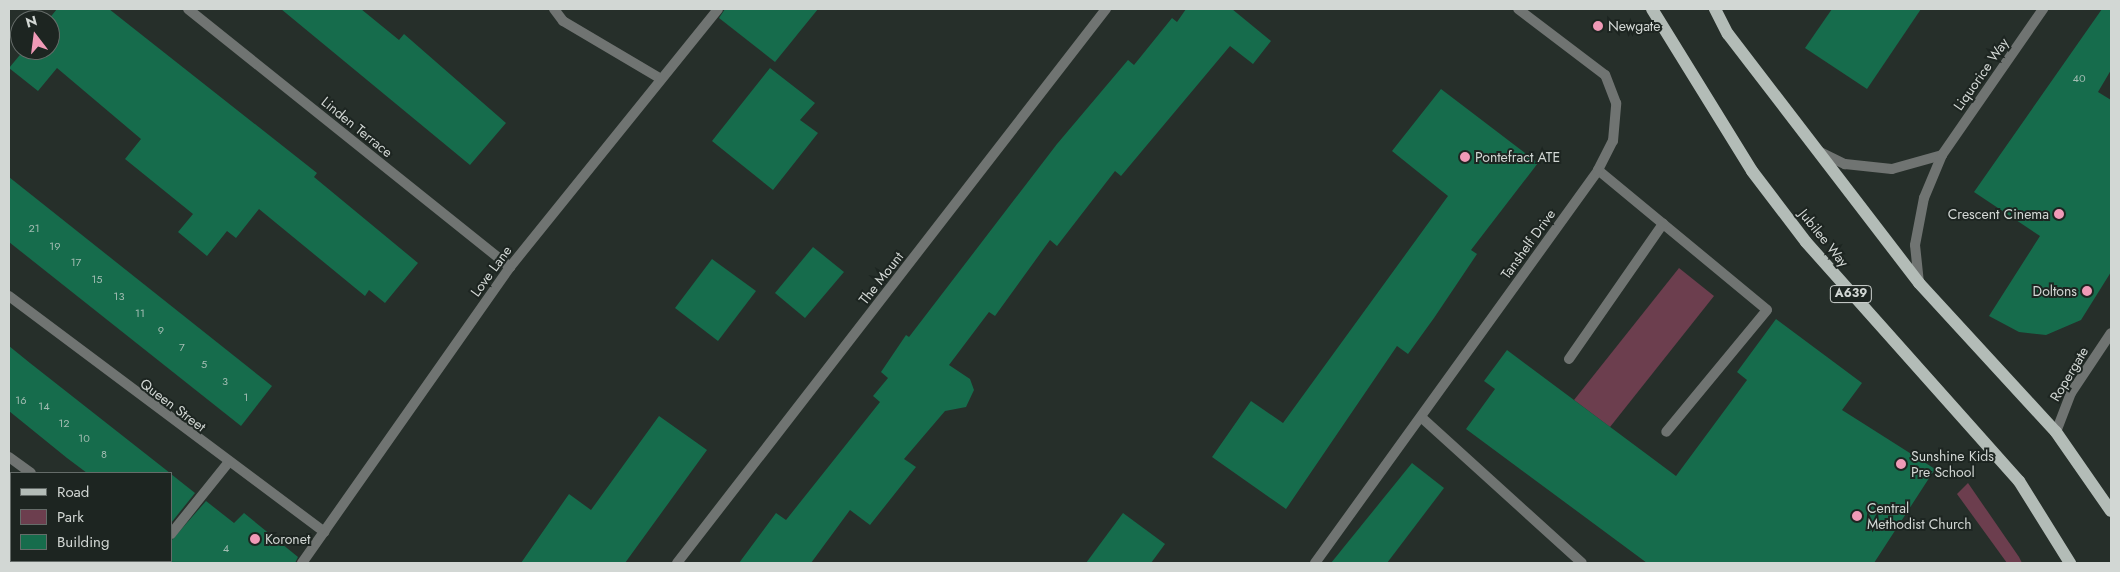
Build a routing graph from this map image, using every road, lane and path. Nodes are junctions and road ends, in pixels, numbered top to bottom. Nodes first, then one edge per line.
1 (188, 9) edge
2 (554, 9) edge
3 (718, 9) edge
4 (1106, 9) edge
5 (1518, 9) edge
6 (1652, 9) edge
7 (1715, 9) edge
8 (2043, 9) edge
9 (661, 79) junction
10 (1814, 149) junction
11 (1942, 155) junction
12 (1598, 170) junction
13 (1662, 224) junction
14 (510, 267) junction
15 (1919, 283) junction
16 (9, 296) edge
17 (2111, 333) edge
18 (1569, 359) dead end
19 (1421, 417) junction
20 (1666, 432) dead end
21 (2056, 432) junction
22 (9, 457) edge
23 (228, 464) junction
24 (30, 472) edge
25 (2111, 511) edge
26 (324, 532) junction
27 (172, 533) edge
28 (302, 563) edge
29 (677, 563) edge
30 (1315, 563) edge
31 (1582, 563) edge
32 (2070, 563) edge

1 - 14 street, Linden Terrace
2 - 9 street
3 - 9 street, Love Lane
4 - 29 street, The Mount
5 - 12 street, Tanshelf Drive
6 - 32 main road, Jubilee Way / A639
7 - 10 main road
8 - 11 street, Liquorice Way
9 - 14 street, Love Lane
10 - 11 street
10 - 15 main road
11 - 15 street, Liquorice Way
12 - 13 street
12 - 19 street, Tanshelf Drive
13 - 18 street
13 - 20 street
14 - 26 street, Love Lane
15 - 21 main road
16 - 23 street, Queen Street
17 - 21 street, Ropergate
19 - 30 street, Tanshelf Drive
19 - 31 street
21 - 25 main road
22 - 24 street
23 - 26 street, Queen Street
23 - 27 street
26 - 28 street, Love Lane

